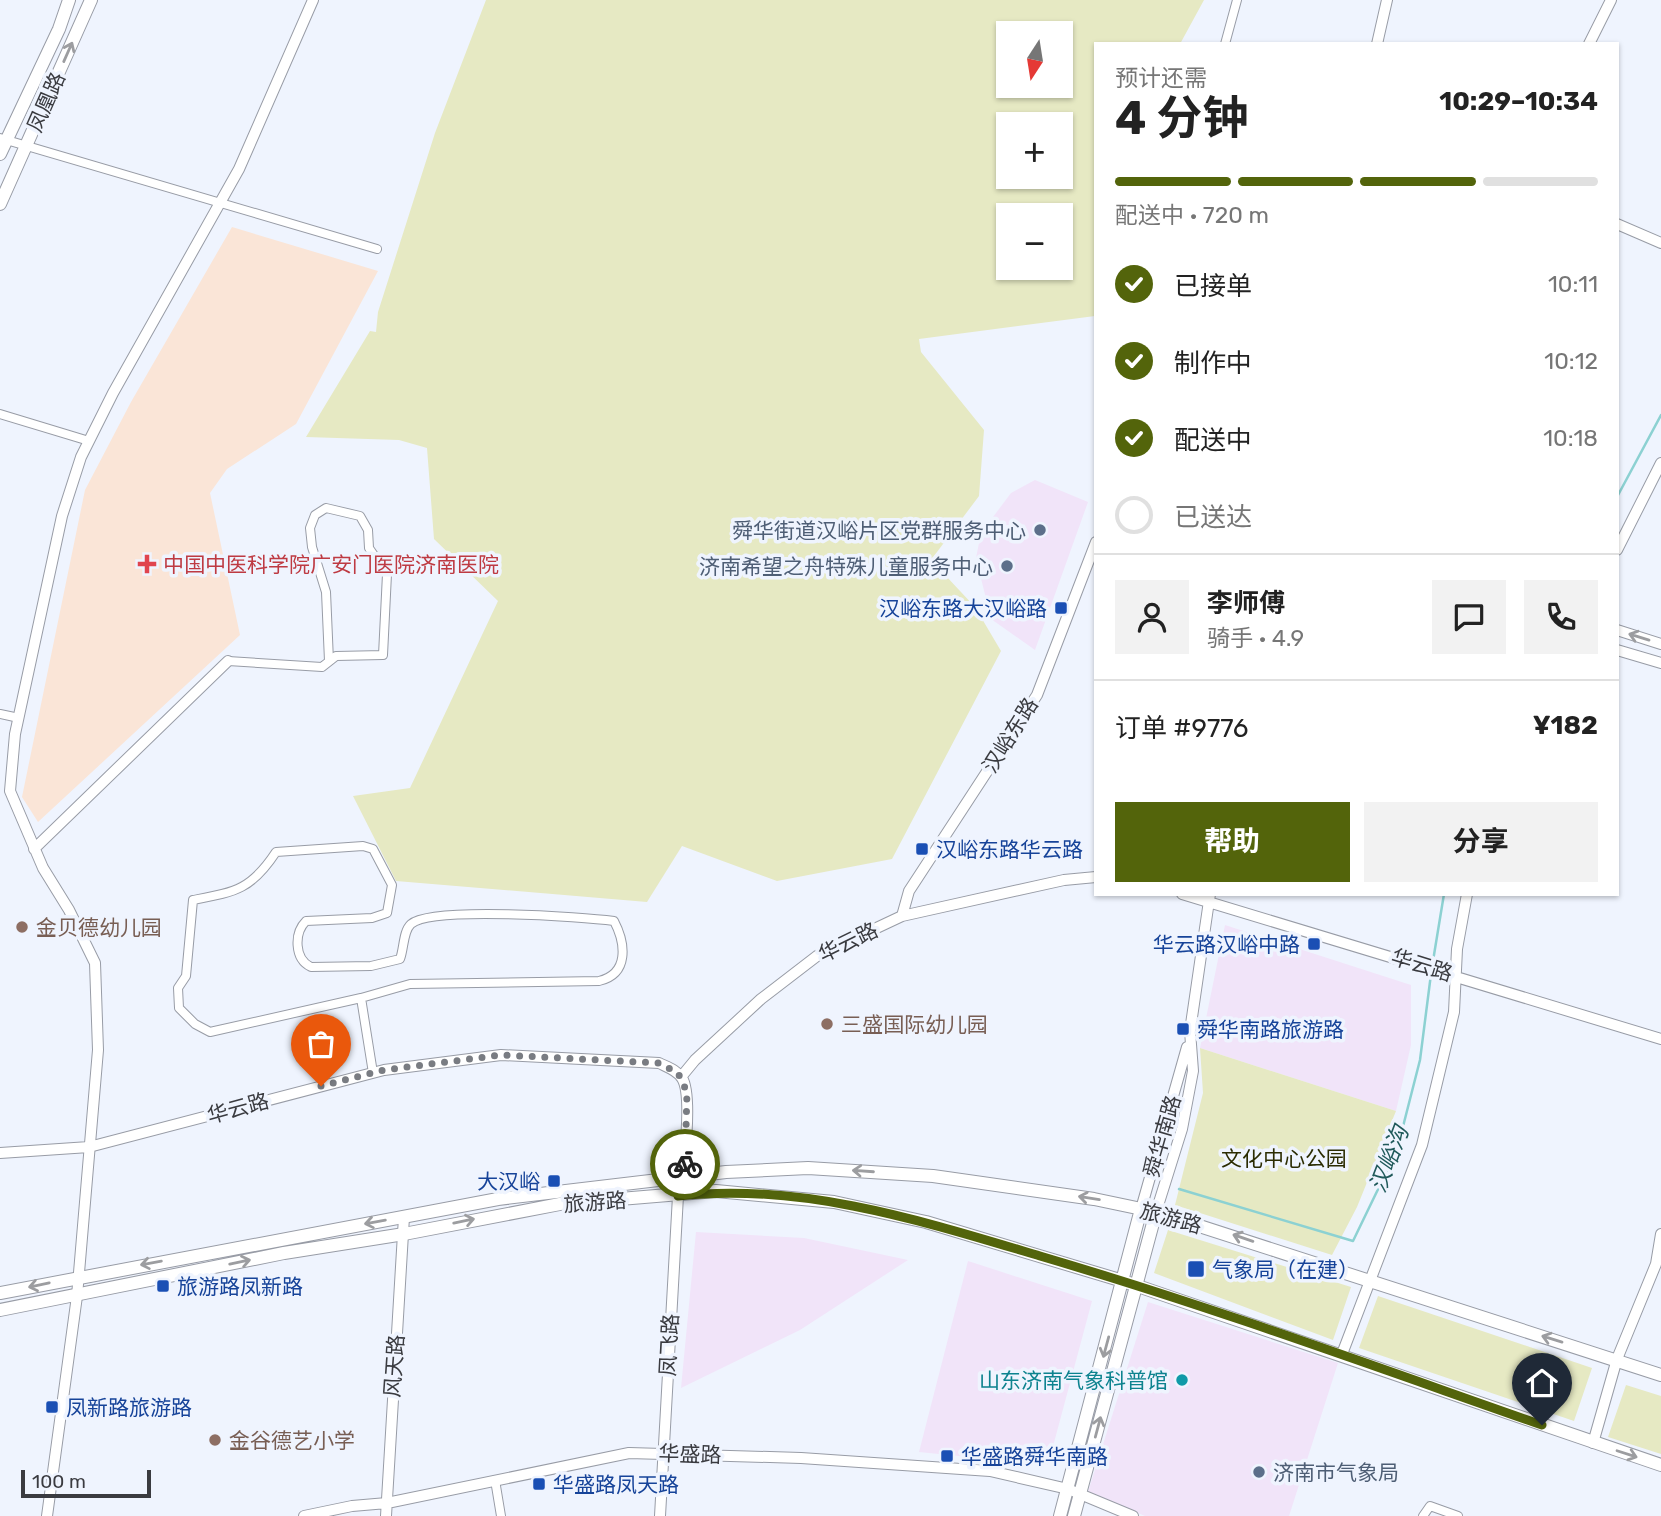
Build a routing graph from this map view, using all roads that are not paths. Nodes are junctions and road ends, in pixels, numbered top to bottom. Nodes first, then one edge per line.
1 (69, 0) edge
2 (91, 0) edge
3 (313, 0) edge
4 (1237, 0) edge
5 (1387, 0) edge
6 (1611, 0) edge
7 (1226, 42) edge
8 (1377, 42) edge
9 (1590, 42) edge
10 (4, 139) edge
11 (27, 147) junction
12 (0, 154) edge
13 (0, 204) edge
14 (220, 204) junction
15 (1619, 225) edge
16 (1661, 243) edge
17 (377, 249) dead end
18 (0, 414) edge
19 (89, 441) junction
20 (1661, 463) edge
21 (1619, 546) edge
22 (1094, 547) edge
23 (1619, 631) edge
24 (1661, 643) edge
25 (1619, 651) edge
26 (228, 661) joint
27 (329, 661) junction
28 (1661, 663) edge
29 (0, 714) edge
30 (19, 718) junction
31 (34, 849) junction
32 (1094, 877) edge
33 (1467, 896) edge
34 (1209, 898) edge
35 (902, 916) junction
36 (1456, 975) junction
37 (360, 998) junction
38 (1661, 1038) edge
39 (1189, 1041) junction
40 (373, 1073) junction
41 (681, 1077) junction
42 (89, 1147) junction
43 (0, 1153) edge
44 (684, 1175) junction
45 (678, 1196) junction
46 (1141, 1209) junction
47 (1156, 1212) junction
48 (404, 1217) junction
49 (404, 1234) junction
50 (1661, 1234) edge
51 (78, 1277) junction
52 (1130, 1283) junction
53 (1370, 1283) junction
54 (0, 1293) edge
55 (77, 1296) junction
56 (0, 1310) edge
57 (1342, 1354) junction
58 (1618, 1359) junction
59 (1661, 1375) edge
60 (1592, 1443) junction
61 (663, 1454) junction
62 (1661, 1465) edge
63 (495, 1480) junction
64 (1074, 1491) junction
65 (387, 1503) junction
66 (47, 1516) edge
67 (304, 1516) edge
68 (386, 1516) edge
69 (501, 1516) edge
70 (660, 1516) edge
71 (1060, 1516) edge
72 (1074, 1516) edge
73 (1133, 1516) edge
74 (1423, 1516) edge
75 (1458, 1516) edge

1 - 10 main road, 凤凰路
11 -> 2 main road, 凤凰路
3 - 14 street
4 - 7 street
5 - 8 street
6 - 9 street
10 - 11 street
10 - 12 main road, 凤凰路
11 - 13 main road, 凤凰路
11 - 14 street
14 - 17 street
14 - 19 street
15 - 16 street
18 - 19 street
19 - 30 street
20 - 21 street
22 - 35 street, 汉峪东路
24 -> 23 street
25 - 28 street
26 - 27 street
26 - 31 street
27 - 27 street
29 - 30 street
30 - 31 street
31 - 42 street
32 - 35 street, 华云路
33 - 36 street
34 - 36 street, 华云路
34 - 39 street, 舜华南路
35 - 41 street, 华云路
36 - 38 street, 华云路
36 - 53 street
37 - 37 street
37 - 40 street
39 - 46 street, 舜华南路
39 - 47 street, 舜华南路
40 - 41 street, 华云路
40 - 42 street, 华云路
41 - 44 street
42 - 43 street, 华云路
42 - 51 street
44 - 45 street, 凤飞路
46 -> 44 main road, 旅游路
44 - 48 main road, 旅游路
49 -> 45 main road, 旅游路
45 - 52 main road, 旅游路
45 - 61 street, 凤飞路
46 - 47 main road, 旅游路
46 - 52 main road, 舜华南路
47 - 52 main road, 舜华南路
53 -> 47 main road, 旅游路
48 - 49 street, 风天路
48 -> 51 main road, 旅游路
55 -> 49 main road, 旅游路
49 - 65 street, 风天路
50 - 58 street
51 -> 54 main road, 旅游路
51 - 55 street
52 - 57 main road, 旅游路
52 - 64 main road, 舜华南路
53 - 57 street
58 -> 53 main road, 旅游路
55 - 56 main road, 旅游路
55 - 66 street
57 - 60 main road, 旅游路
58 - 59 main road, 旅游路
58 - 60 street
60 -> 62 main road, 旅游路
61 - 63 street, 华盛路
61 - 64 street, 华盛路
61 - 70 street, 凤飞路
63 - 65 street, 华盛路
63 - 69 street
64 - 71 main road, 舜华南路
64 - 72 main road, 舜华南路
64 - 73 street, 华盛路
65 - 67 street, 华盛路
65 - 68 street, 风天路
74 - 75 street

